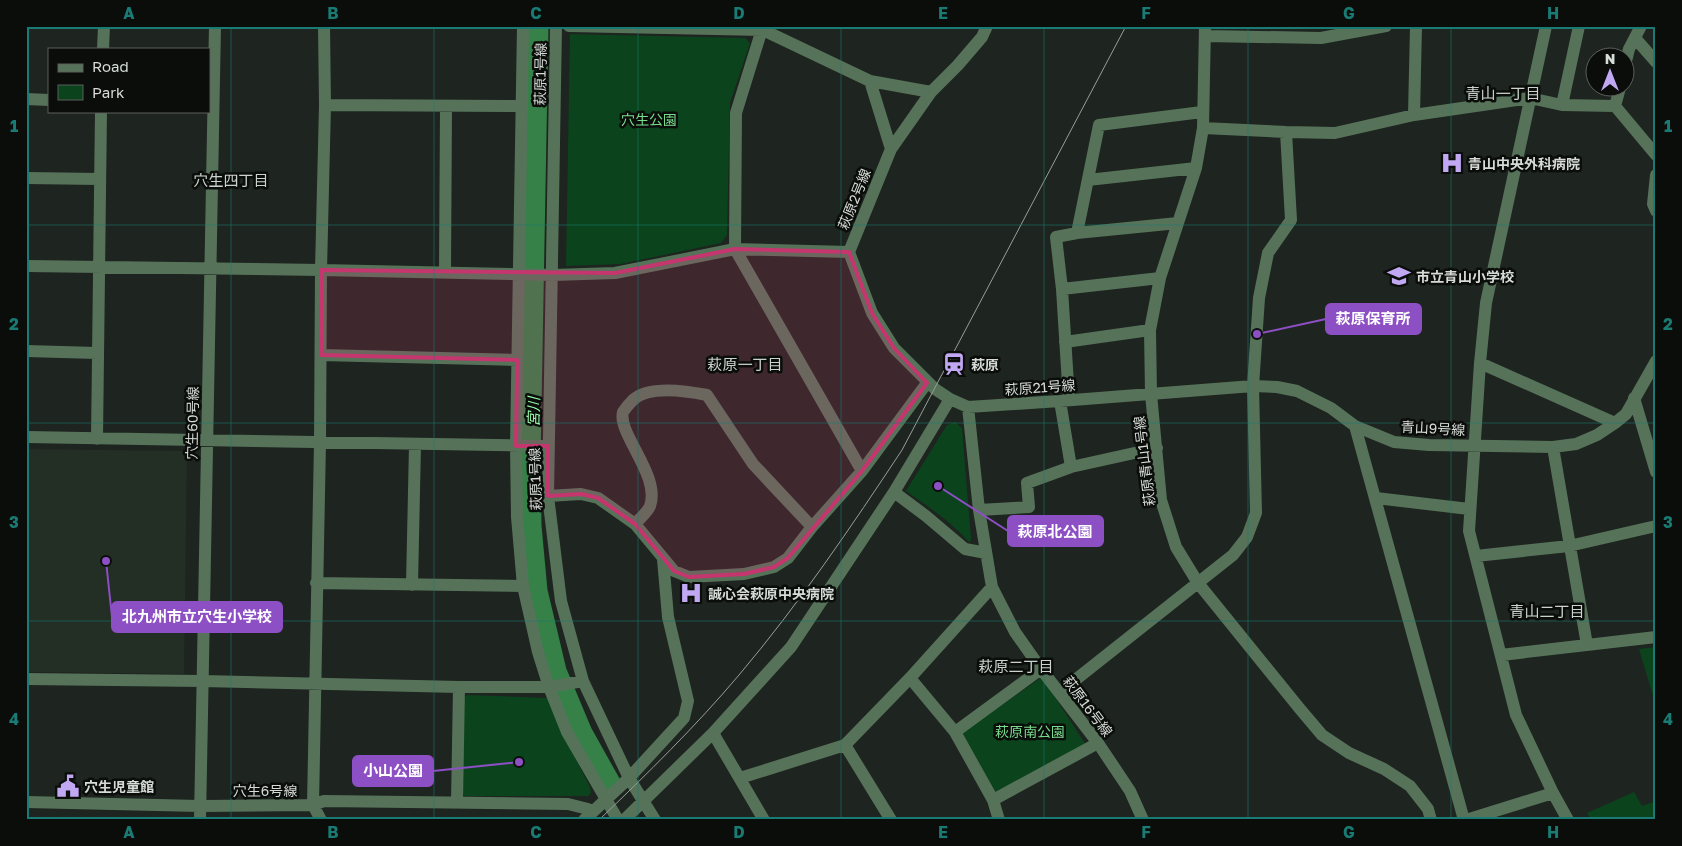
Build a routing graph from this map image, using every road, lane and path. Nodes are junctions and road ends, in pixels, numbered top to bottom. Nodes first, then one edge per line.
1 (104, 26) edge
2 (215, 26) edge
3 (324, 26) edge
4 (523, 26) edge
5 (556, 26) edge
6 (569, 26) edge
7 (987, 26) edge
8 (1386, 26) edge
9 (1416, 26) edge
10 (1546, 26) edge
11 (1579, 26) edge
12 (1641, 26) edge
13 (763, 28) edge
14 (1205, 31) edge
15 (1635, 38) junction
16 (103, 48) edge
17 (1630, 48) edge
18 (1656, 62) edge
19 (870, 81) junction
20 (931, 92) junction
21 (1530, 98) junction
22 (1618, 98) edge
23 (26, 99) edge
24 (48, 100) edge
25 (325, 105) junction
26 (1562, 105) junction
27 (446, 106) junction
28 (522, 106) junction
29 (1616, 106) junction
30 (101, 112) edge
31 (1202, 112) junction
32 (1414, 115) junction
33 (1203, 128) junction
34 (1286, 132) junction
35 (891, 148) junction
36 (1656, 155) edge
37 (1196, 168) junction
38 (1656, 175) edge
39 (26, 178) edge
40 (100, 178) junction
41 (1088, 180) junction
42 (1656, 211) edge
43 (1178, 223) junction
44 (1077, 233) junction
45 (735, 249) junction
46 (849, 252) junction
47 (26, 266) edge
48 (98, 268) junction
49 (209, 270) junction
50 (321, 270) junction
51 (446, 273) junction
52 (522, 274) junction
53 (549, 275) junction
54 (1160, 278) junction
55 (1062, 288) junction
56 (1150, 330) junction
57 (1065, 342) junction
58 (26, 351) edge
59 (97, 352) junction
60 (321, 355) junction
61 (517, 360) junction
62 (1656, 360) edge
63 (1480, 363) junction
64 (931, 386) junction
65 (1253, 386) junction
66 (1152, 394) junction
67 (1634, 398) junction
68 (950, 399) junction
69 (1064, 401) junction
70 (968, 407) junction
71 (1615, 424) junction
72 (1355, 426) junction
73 (26, 437) edge
74 (97, 439) junction
75 (206, 440) junction
76 (320, 442) junction
77 (415, 445) junction
78 (518, 446) junction
79 (546, 446) junction
80 (1474, 446) junction
81 (1553, 447) junction
82 (1157, 448) junction
83 (1071, 467) junction
84 (862, 471) junction
85 (1656, 472) edge
86 (894, 492) junction
87 (548, 496) junction
88 (1376, 498) junction
89 (1469, 509) junction
90 (979, 510) junction
91 (635, 524) junction
92 (1656, 526) edge
93 (812, 528) junction
94 (1570, 546) junction
95 (986, 553) junction
96 (1476, 556) junction
97 (663, 559) junction
98 (316, 583) junction
99 (1198, 583) junction
100 (412, 585) junction
101 (523, 586) junction
102 (992, 587) junction
103 (1656, 637) edge
104 (1587, 645) junction
105 (1501, 654) junction
106 (1041, 669) junction
107 (910, 678) junction
108 (26, 679) edge
109 (203, 681) junction
110 (583, 681) junction
111 (316, 685) junction
112 (459, 687) junction
113 (549, 687) junction
114 (1060, 692) junction
115 (955, 732) junction
116 (713, 733) junction
117 (1098, 743) junction
118 (845, 745) junction
119 (629, 778) junction
120 (740, 778) junction
121 (1553, 792) junction
122 (606, 800) junction
123 (993, 800) junction
124 (644, 801) junction
125 (26, 802) edge
126 (457, 802) junction
127 (313, 805) junction
128 (200, 806) junction
129 (588, 816) edge
130 (200, 820) edge
131 (321, 820) edge
132 (618, 820) edge
133 (624, 820) edge
134 (655, 820) edge
135 (764, 820) edge
136 (891, 820) edge
137 (999, 820) edge
138 (1143, 820) edge
139 (1431, 820) edge
140 (1465, 820) edge
141 (1568, 820) edge

1 - 16 street
2 - 49 street, 穴生60号線
3 - 25 street
4 - 28 street
5 - 53 street, 萩原1号線
6 - 13 street
7 - 20 street, 萩原2号線
8 - 14 street
9 - 32 street
10 - 21 street
11 - 26 street
12 - 15 street
13 - 19 street
13 - 45 street
14 - 31 street, 萩原青山1号線
15 - 17 street
15 - 18 street
19 - 20 street
19 - 35 street
20 - 35 street, 萩原2号線
21 - 26 street
21 - 32 street
21 - 63 street
22 - 29 street
23 - 24 street
25 - 27 street
25 - 50 street
26 - 29 street
27 - 28 street
27 - 51 street
28 - 52 street
29 - 36 street
30 - 40 street
31 - 33 street, 萩原青山1号線
31 - 41 street
32 - 34 street
33 - 34 street
33 - 37 street, 萩原青山1号線
34 - 65 street
35 - 46 street, 萩原2号線
37 - 41 street
37 - 43 street, 萩原青山1号線
38 - 42 street
39 - 40 street
40 - 48 street
41 - 44 street
43 - 44 street
43 - 54 street, 萩原青山1号線
44 - 55 street
45 - 46 street
45 - 53 street
45 - 84 street
46 - 64 street, 萩原2号線
47 - 48 street
48 - 49 street
48 - 59 street
49 - 50 street
49 - 75 street, 穴生60号線
50 - 51 street
50 - 60 street
51 - 52 street
52 - 53 street
52 - 61 street
53 - 79 street, 萩原1号線
54 - 55 street
54 - 56 street, 萩原青山1号線
55 - 57 street
56 - 57 street
56 - 66 street, 萩原青山1号線
57 - 69 street
58 - 59 street
59 - 74 street
60 - 61 street
60 - 76 street
61 - 78 street
62 - 67 street, 青山9号線
63 - 71 street
63 - 80 street
64 - 68 street, 萩原21号線
64 - 84 street
65 - 66 street, 青山9号線
65 - 72 street, 青山9号線
65 - 99 street
66 - 69 street, 萩原21号線
66 - 82 street, 萩原青山1号線
67 - 71 street, 青山9号線
67 - 85 street
68 - 70 street, 萩原21号線
68 - 86 street
69 - 70 street, 萩原21号線
69 - 83 street
70 - 90 street, 萩原16号線
71 - 81 street, 青山9号線
72 - 80 street, 青山9号線
72 - 88 street
73 - 74 street
74 - 75 street
75 - 76 street
75 - 109 street, 穴生60号線
76 - 77 street
76 - 98 street
77 - 78 street
77 - 100 street
78 - 79 street
78 - 101 street
79 - 87 street, 萩原1号線
80 - 81 street, 青山9号線
80 - 89 street
81 - 94 street
82 - 83 street
82 - 99 street, 萩原青山1号線
83 - 90 street
84 - 93 street
86 - 95 street
86 - 116 street
87 - 91 street
87 - 110 street, 萩原1号線
88 - 89 street
88 - 140 street
89 - 96 street
90 - 95 street, 萩原16号線
91 - 93 street
91 - 97 street
92 - 94 street
93 - 97 street
94 - 96 street
94 - 104 street
95 - 102 street, 萩原16号線
96 - 105 street
97 - 119 street
98 - 100 street
98 - 111 street
99 - 114 street
99 - 139 street, 萩原青山1号線
100 - 101 street
101 - 113 street
102 - 106 street, 萩原16号線
102 - 107 street
103 - 104 street
104 - 105 street
105 - 121 street
106 - 114 street, 萩原16号線
106 - 115 street
107 - 115 street
107 - 118 street
108 - 109 street
109 - 111 street
109 - 128 street, 穴生60号線
110 - 113 street
110 - 119 street, 萩原1号線
111 - 112 street
111 - 127 street
112 - 113 street
112 - 126 street
113 - 122 street
114 - 117 street, 萩原16号線
115 - 123 street
116 - 120 street
116 - 124 street
117 - 123 street
117 - 138 street, 萩原16号線
118 - 120 street
118 - 136 street
119 - 122 street
119 - 124 street, 萩原1号線
120 - 135 street
121 - 140 street
121 - 141 street
122 - 129 street
122 - 132 street
123 - 137 street
124 - 133 street
124 - 134 street, 萩原1号線
125 - 128 street, 穴生6号線
126 - 127 street
126 - 129 street
127 - 128 street, 穴生6号線
127 - 131 street, 穴生6号線
128 - 130 street, 穴生60号線

